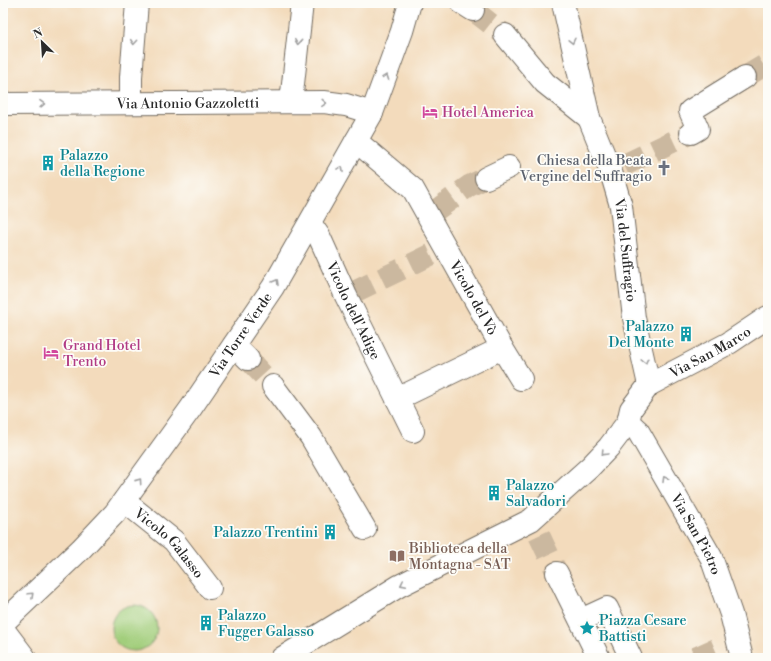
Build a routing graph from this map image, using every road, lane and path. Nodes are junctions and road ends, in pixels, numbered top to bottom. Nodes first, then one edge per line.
1 (137, 3) edge
2 (302, 3) edge
3 (410, 3) edge
4 (563, 3) edge
5 (505, 35) tunnel mouth
6 (745, 77) tunnel mouth
7 (131, 102) junction
8 (291, 102) junction
9 (3, 104) edge
10 (372, 113) junction
11 (589, 118) junction
12 (691, 133) dead end
13 (356, 141) junction
14 (509, 167) dead end
15 (486, 178) tunnel mouth
16 (310, 223) junction
17 (768, 317) edge
18 (502, 348) junction
19 (521, 379) dead end
20 (650, 385) junction
21 (273, 386) tunnel mouth
22 (397, 399) junction
23 (628, 422) junction
24 (413, 431) dead end
25 (124, 501) junction
26 (365, 530) dead end
27 (557, 573) tunnel mouth
28 (210, 588) dead end
29 (581, 620) junction
30 (3, 623) edge
31 (3, 629) edge
32 (733, 648) edge
33 (284, 657) edge
34 (24, 658) edge
35 (599, 658) edge
36 (632, 658) edge

1 -> 7 street
2 -> 8 street
10 -> 3 street, Via Torre Verde
4 -> 11 street, Via del Suffragio
5 - 11 street
6 - 12 street
7 - 8 street, Via Antonio Gazzoletti
9 -> 7 street, Via Antonio Gazzoletti
8 -> 10 street, Via Antonio Gazzoletti
10 - 13 street, Via Torre Verde
11 -> 20 street, Via del Suffragio
16 -> 13 street, Via Torre Verde
13 - 18 street, Vicolo del Vò
14 - 15 street
16 - 22 street, Vicolo dell'Adige
25 -> 16 street, Via Torre Verde
17 - 20 street, Via San Marco
18 - 19 street, Vicolo del Vò
18 - 22 street, Vicolo del Vò
20 - 23 street
21 - 26 street
22 - 24 street, Vicolo dell'Adige
32 -> 23 street, Via San Pietro
23 -> 33 street
25 - 28 street, Vicolo Galasso
30 -> 25 street, Via Torre Verde
27 - 29 street
29 - 35 street
29 - 36 street
31 - 34 street

